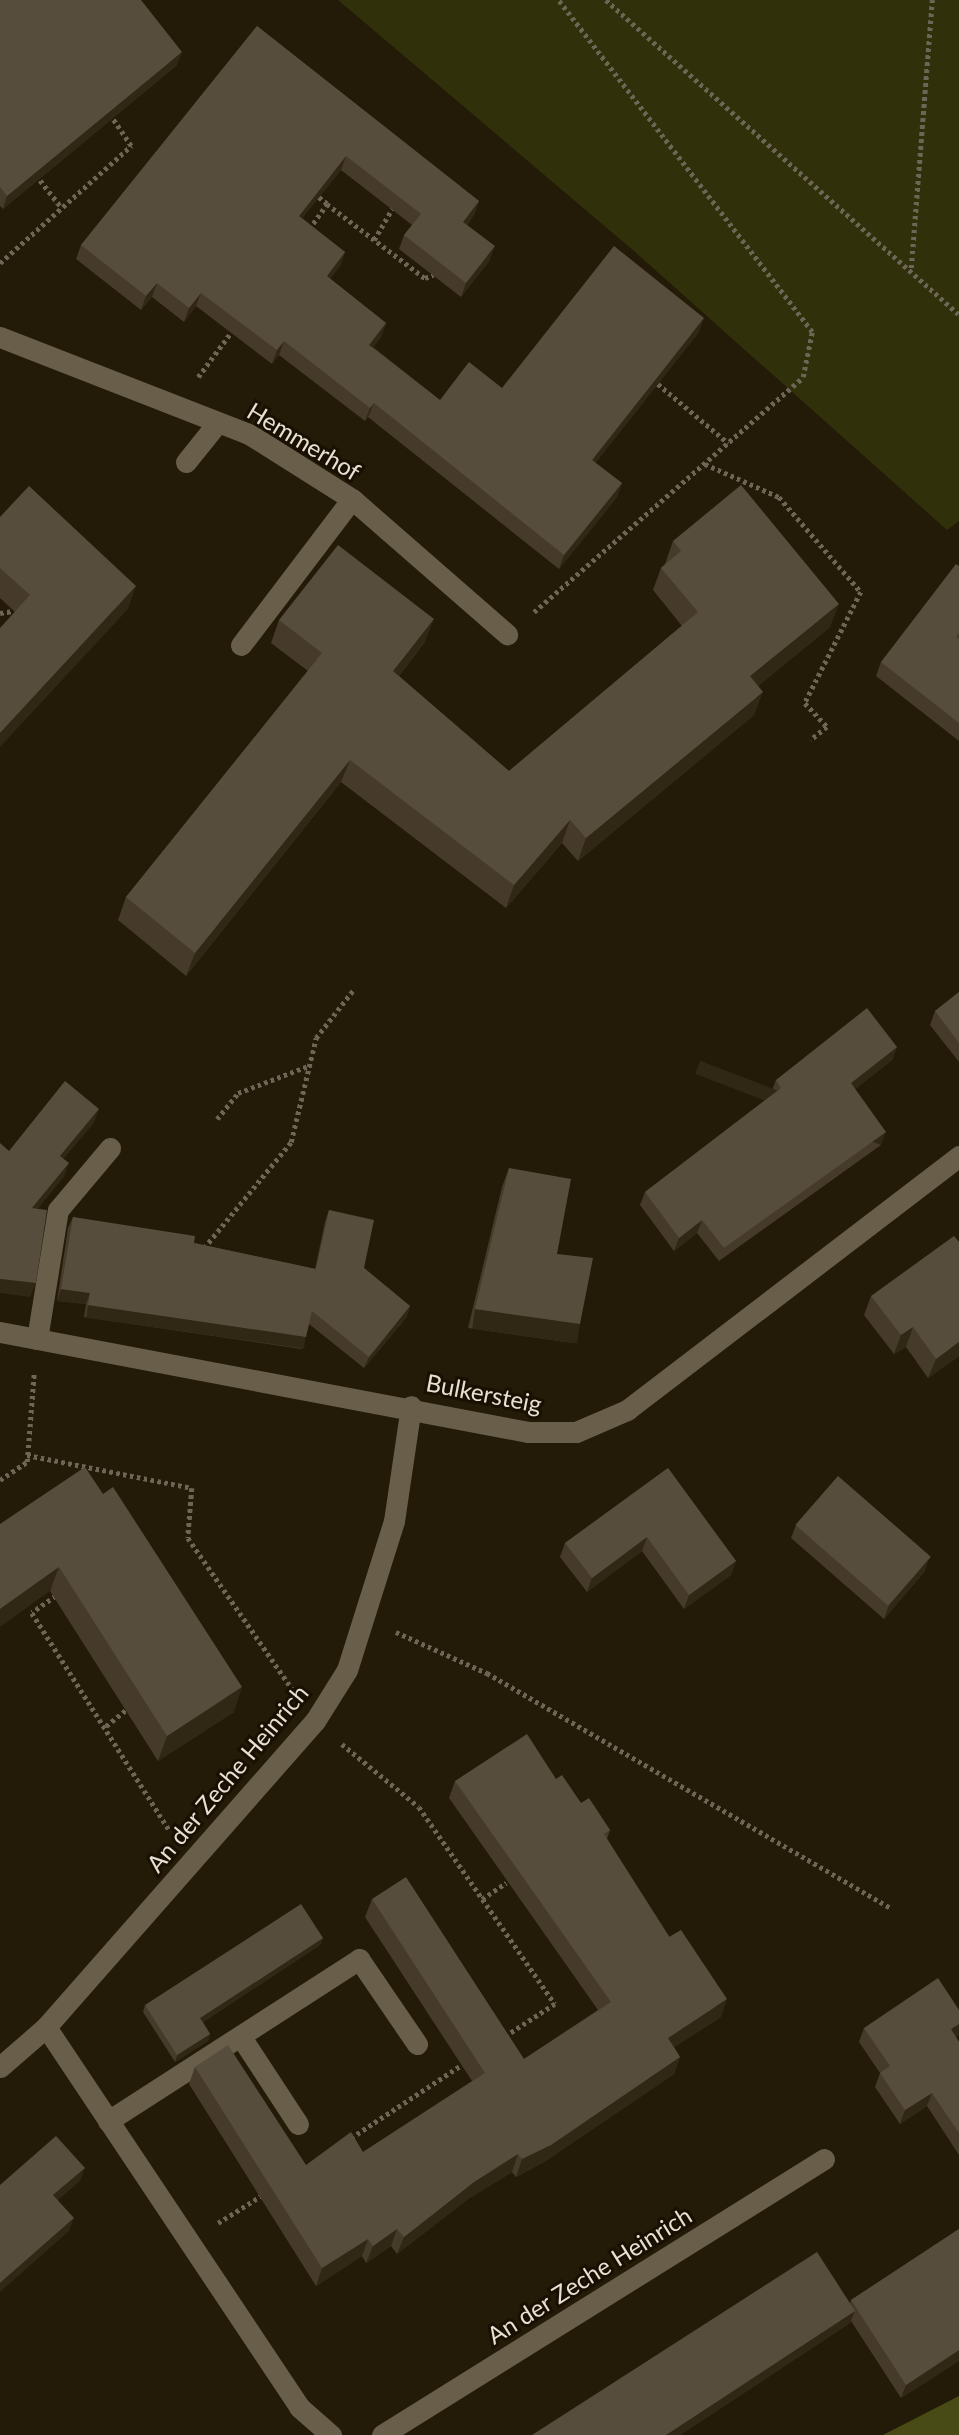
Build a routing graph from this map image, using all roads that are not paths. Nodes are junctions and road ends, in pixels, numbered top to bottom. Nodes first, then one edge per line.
1 (0, 337) edge
2 (218, 422) junction
3 (186, 462) dead end
4 (352, 499) junction
5 (507, 634) road end
6 (241, 645) dead end
7 (110, 1148) dead end
8 (959, 1156) edge
9 (0, 1332) edge
10 (37, 1339) junction
11 (411, 1406) junction
12 (46, 2027) junction
13 (241, 2037) junction
14 (417, 2045) dead end
15 (0, 2067) edge
16 (108, 2121) junction
17 (298, 2124) dead end
18 (824, 2159) dead end
19 (331, 2435) edge
20 (382, 2435) edge

1 - 2 street, Hemmerhof
2 - 3 street
2 - 4 street, Hemmerhof
4 - 5 street, Hemmerhof
4 - 6 street
7 - 10 street
8 - 11 street, Bulkersteig
9 - 10 street, Bulkersteig
10 - 11 street, Bulkersteig
11 - 12 street, An der Zeche Heinrich
12 - 15 street, An der Zeche Heinrich
12 - 16 street
13 - 14 street
13 - 16 street
13 - 17 street
16 - 19 street
18 - 20 street, An der Zeche Heinrich

